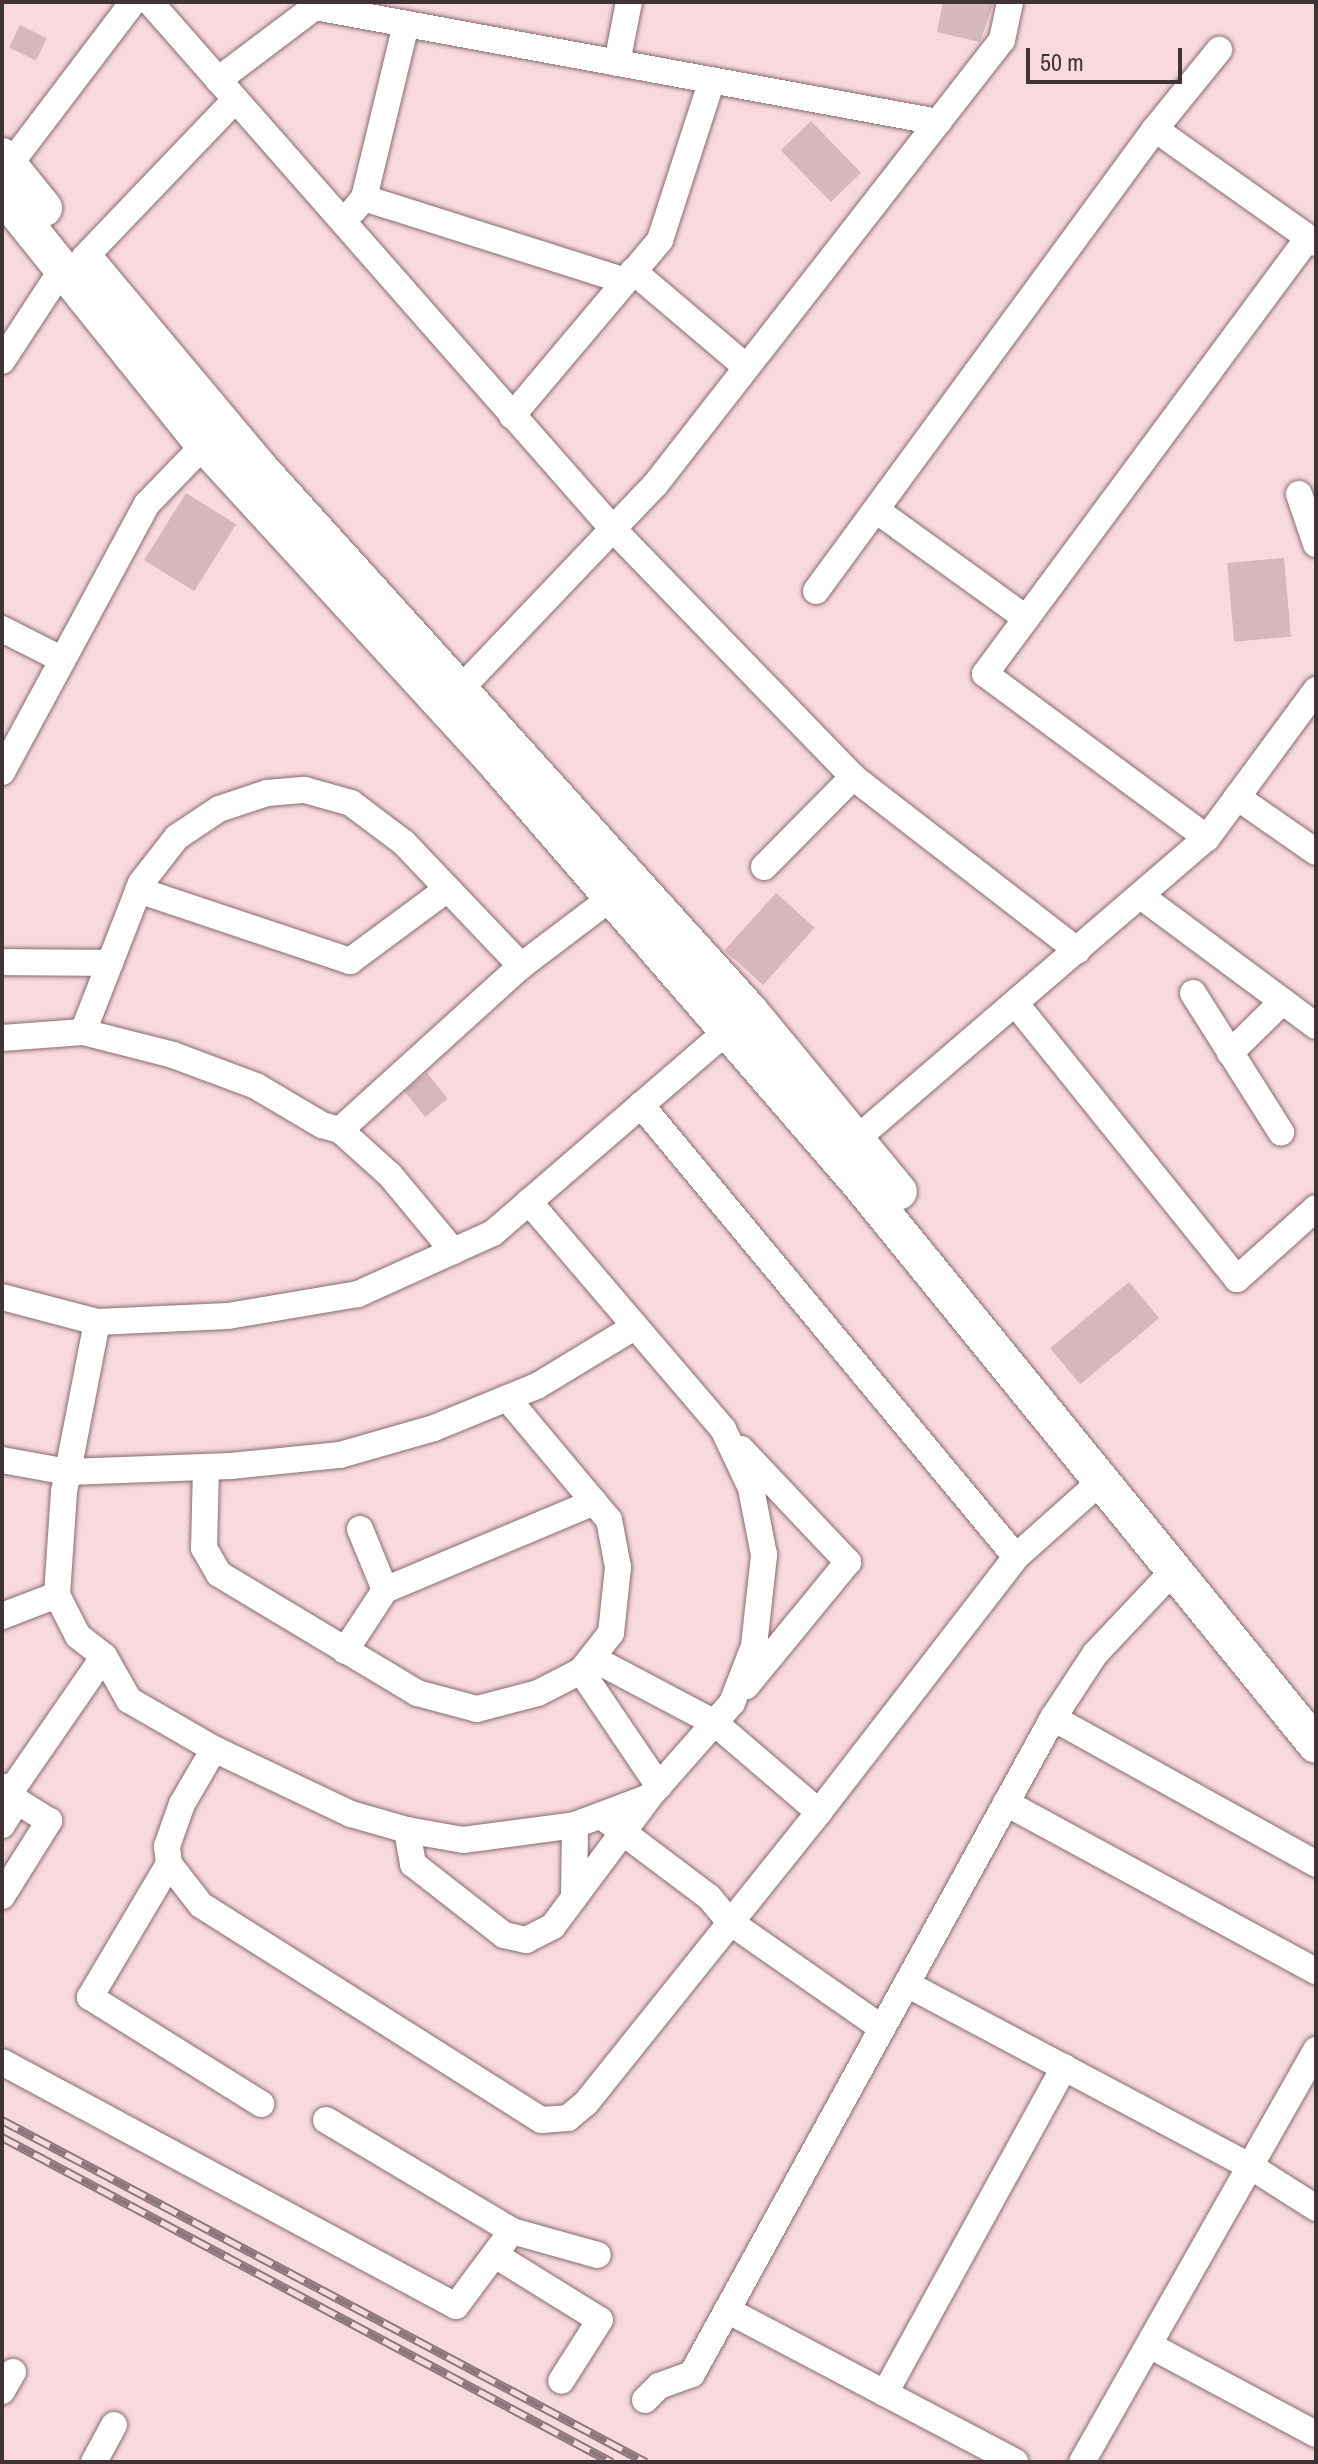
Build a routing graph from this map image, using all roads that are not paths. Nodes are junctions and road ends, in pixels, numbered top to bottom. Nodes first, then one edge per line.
1 (133, 2) edge
2 (150, 2) edge
3 (629, 2) edge
4 (1010, 2) edge
5 (406, 24) junction
6 (1219, 50) dead end
7 (617, 63) junction
8 (712, 80) junction
9 (227, 90) junction
10 (938, 122) junction
11 (1155, 129) junction
12 (11, 154) edge
13 (2, 194) edge
14 (364, 198) junction
15 (343, 223) junction
16 (1312, 240) edge
17 (84, 258) junction
18 (629, 276) junction
19 (53, 283) dead end
20 (2, 361) edge
21 (746, 367) junction
22 (512, 416) junction
23 (204, 445) junction
24 (1299, 494) dead end
25 (876, 510) junction
26 (613, 529) junction
27 (1316, 544) edge
28 (816, 591) dead end
29 (1026, 618) junction
30 (2, 629) edge
31 (63, 660) junction
32 (1316, 690) edge
33 (452, 697) junction
34 (2, 772) edge
35 (853, 777) junction
36 (1237, 797) junction
37 (1207, 838) junction
38 (1316, 852) edge
39 (764, 867) dead end
40 (138, 890) junction
41 (446, 890) junction
42 (1141, 896) junction
43 (611, 898) junction
44 (1078, 951) junction
45 (2, 962) edge
46 (110, 963) junction
47 (521, 966) junction
48 (1193, 993) dead end
49 (1283, 1001) junction
50 (1016, 1004) junction
51 (738, 1021) junction
52 (1316, 1026) edge
53 (83, 1032) junction
54 (2, 1038) edge
55 (1230, 1053) junction
56 (641, 1105) junction
57 (340, 1130) junction
58 (1281, 1132) dead end
59 (846, 1148) junction
60 (529, 1202) junction
61 (1316, 1208) edge
62 (453, 1251) junction
63 (2, 1297) edge
64 (97, 1322) junction
65 (634, 1327) junction
66 (507, 1398) junction
67 (723, 1429) junction
68 (2, 1460) edge
69 (206, 1467) junction
70 (68, 1472) junction
71 (1102, 1480) junction
72 (594, 1502) junction
73 (360, 1529) dead end
74 (1016, 1557) junction
75 (1175, 1569) junction
76 (385, 1590) junction
77 (57, 1595) junction
78 (2, 1616) edge
79 (345, 1651) junction
80 (104, 1656) junction
81 (586, 1665) junction
82 (1316, 1707) edge
83 (724, 1713) junction
84 (1053, 1718) junction
85 (1316, 1745) edge
86 (214, 1749) junction
87 (11, 1790) edge
88 (654, 1792) junction
89 (1006, 1803) junction
90 (819, 1812) junction
91 (601, 1815) junction
92 (2, 1825) edge
93 (575, 1825) junction
94 (407, 1830) junction
95 (623, 1832) junction
96 (463, 1840) junction
97 (169, 1864) junction
98 (413, 1864) junction
99 (1316, 1864) edge
100 (2, 1896) edge
101 (574, 1898) junction
102 (730, 1922) junction
103 (1316, 1971) edge
104 (907, 1984) junction
105 (882, 2028) junction
106 (2, 2062) edge
107 (1313, 2062) edge
108 (1064, 2067) junction
109 (261, 2104) dead end
110 (326, 2120) dead end
111 (1250, 2166) junction
112 (1316, 2208) edge
113 (512, 2231) junction
114 (495, 2255) junction
115 (598, 2255) dead end
116 (727, 2310) junction
117 (1149, 2345) junction
118 (561, 2381) dead end
119 (885, 2393) junction
120 (645, 2400) dead end
121 (114, 2425) dead end
122 (1316, 2434) edge
123 (94, 2462) edge
124 (1015, 2462) edge
125 (1082, 2462) edge

1 - 12 street
2 - 9 street
3 - 7 street
4 - 10 street
5 - 7 street
5 - 9 street
5 - 14 street
6 - 11 street
7 - 8 street
8 - 10 street
8 - 18 street
9 - 15 street
9 - 17 street
10 - 21 street
11 - 16 street
11 - 25 street
12 - 17 main road
13 - 23 main road
14 - 15 street
14 - 18 street
15 - 22 street
16 - 29 street
17 - 33 main road
18 - 21 street
18 - 22 street
19 - 20 street
21 - 26 street
22 - 26 street
23 - 31 street
23 - 33 main road
24 - 27 street
25 - 28 street
25 - 29 street
26 - 33 street
26 - 35 street
29 - 37 street
30 - 31 street
31 - 34 street
32 - 36 street
33 - 43 main road
33 - 51 main road
35 - 39 street
35 - 44 street
36 - 37 street
36 - 38 street
37 - 42 street
40 - 41 street
40 - 41 street
40 - 46 street
41 - 47 street
42 - 44 street
42 - 49 street
43 - 47 street
43 - 51 main road
44 - 50 street
45 - 46 street
46 - 53 street
47 - 57 street
48 - 55 street
49 - 52 street
49 - 55 street
50 - 59 street
50 - 61 street
51 - 56 street
51 - 59 main road
53 - 54 street
53 - 57 street
55 - 58 street
56 - 60 street
56 - 74 street
57 - 62 street
59 - 71 main road
59 - 82 main road
60 - 62 street
60 - 65 street
62 - 64 street
63 - 64 street
64 - 70 street
65 - 66 street
65 - 67 street
66 - 69 street
66 - 72 street
67 - 83 street
67 - 83 street
68 - 70 street
69 - 70 street
69 - 79 street
70 - 77 street
71 - 74 street
71 - 75 main road
72 - 76 street
72 - 81 street
73 - 76 street
74 - 90 street
75 - 84 street
75 - 85 main road
76 - 79 street
77 - 78 street
77 - 80 street
79 - 81 street
80 - 86 street
80 - 87 street
81 - 83 street
81 - 88 street
83 - 88 street
83 - 90 street
84 - 89 street
84 - 99 street
86 - 94 street
86 - 97 street
87 - 92 street
87 - 100 street
88 - 91 street
88 - 95 street
89 - 103 street
89 - 104 street
90 - 102 street
91 - 93 street
91 - 95 street
93 - 96 street
93 - 101 street
94 - 96 street
94 - 98 street
95 - 101 street
95 - 102 street
96 - 98 street
97 - 102 street
97 - 109 street
98 - 101 street
102 - 105 street
104 - 105 street
104 - 108 street
105 - 116 street
106 - 114 street
107 - 111 street
108 - 111 street
108 - 119 street
110 - 113 street
111 - 112 street
111 - 117 street
113 - 114 street
113 - 115 street
114 - 118 street
116 - 119 street
116 - 120 street
117 - 122 street
117 - 125 street
119 - 124 street
121 - 123 street

